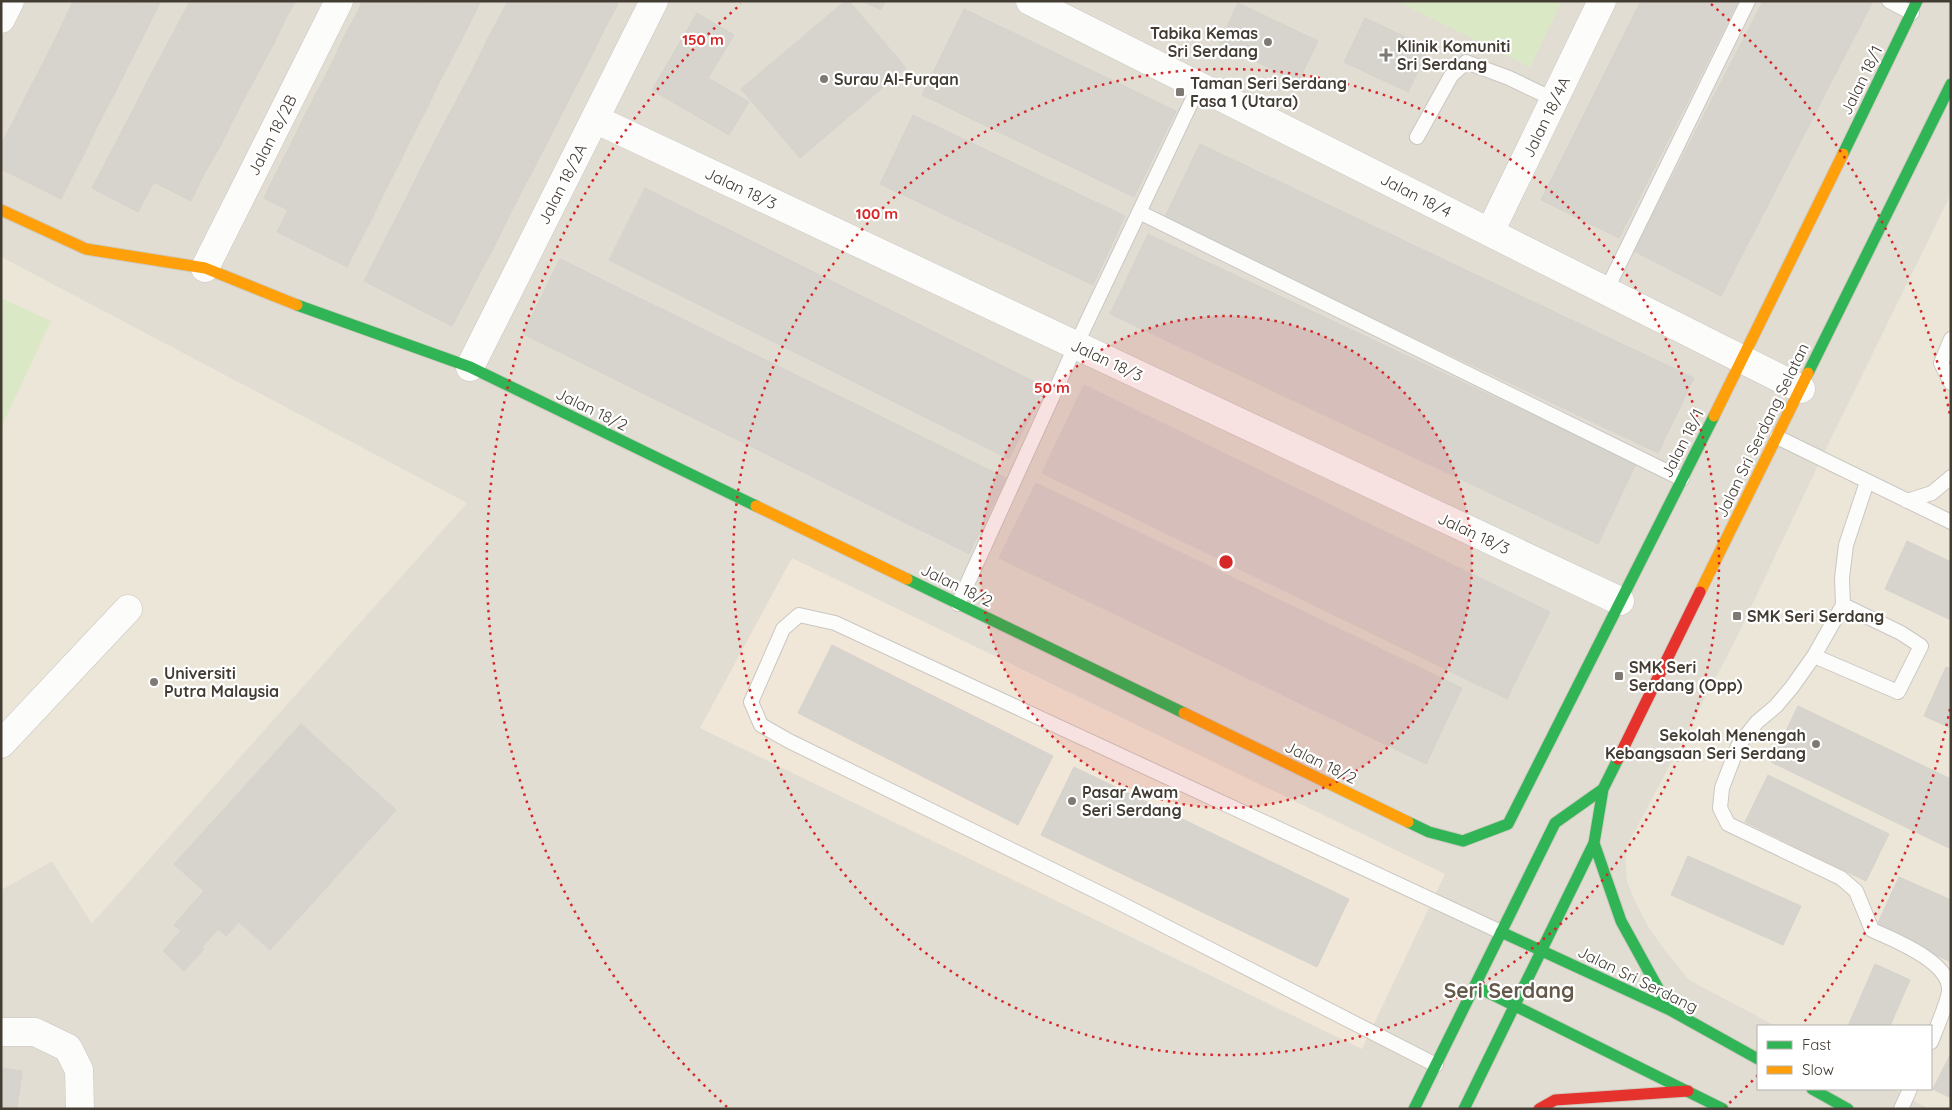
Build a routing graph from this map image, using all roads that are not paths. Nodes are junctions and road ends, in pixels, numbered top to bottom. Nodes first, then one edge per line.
1 (10, 1) edge
2 (339, 1) edge
3 (654, 1) edge
4 (1030, 1) edge
5 (1602, 1) edge
6 (1748, 1) edge
7 (1889, 1) edge
8 (1915, 7) edge
9 (1068, 10) edge
10 (1, 19) edge
11 (1951, 84) edge
12 (1199, 86) junction
13 (1555, 100) junction
14 (595, 119) junction
15 (1417, 137) dead end
16 (1, 210) edge
17 (1139, 212) junction
18 (1490, 232) junction
19 (205, 268) junction
20 (1606, 291) junction
21 (1951, 339) edge
22 (1076, 345) junction
23 (1743, 359) junction
24 (470, 367) junction
25 (1951, 383) edge
26 (1801, 388) junction
27 (1777, 437) junction
28 (1951, 477) edge
29 (1682, 479) junction
30 (1867, 482) junction
31 (1907, 501) junction
32 (1951, 522) edge
33 (1620, 601) junction
34 (958, 604) junction
35 (1843, 605) junction
36 (128, 609) dead end
37 (1814, 656) junction
38 (1, 744) edge
39 (1603, 789) junction
40 (1429, 832) joint
41 (1594, 842) junction
42 (1501, 932) junction
43 (1541, 951) junction
44 (1475, 986) junction
45 (1514, 1006) junction
46 (1670, 1010) junction
47 (1, 1032) edge
48 (1932, 1039) edge
49 (1757, 1058) edge
50 (1436, 1065) junction
51 (1814, 1090) edge
52 (1910, 1090) edge
53 (1689, 1091) junction
54 (80, 1109) edge
55 (1414, 1109) edge
56 (1464, 1109) edge
57 (1539, 1109) edge
58 (1723, 1109) edge
59 (1848, 1109) edge
60 (1901, 1109) edge

1 - 10 street
2 - 19 street, Jalan 18/2B
3 - 14 street, Jalan 18/2A
4 - 9 street, Jalan 18/4
5 - 13 street, Jalan 18/4A
6 - 20 lane
7 - 8 lane
8 - 23 street, Jalan 18/1
9 - 12 street, Jalan 18/4
11 - 26 street, Jalan Sri Serdang Selatan
12 - 17 lane
12 - 18 street, Jalan 18/4
13 - 15 lane
13 - 18 street, Jalan 18/4A
14 - 22 street, Jalan 18/3
14 - 24 street, Jalan 18/2A
16 - 19 street, Jalan 18/2
17 - 22 lane
17 - 29 lane
18 - 20 street, Jalan 18/4
19 - 24 street, Jalan 18/2
20 - 23 street, Jalan 18/4
21 - 25 lane
22 - 33 street, Jalan 18/3
22 - 34 lane
23 - 26 street, Jalan 18/4
23 - 29 street, Jalan 18/1
24 - 34 street, Jalan 18/2
26 - 27 street, Jalan Sri Serdang Selatan
27 - 30 lane
27 - 39 street, Jalan Sri Serdang Selatan
28 - 31 lane
29 - 33 street, Jalan 18/1
30 - 31 lane
30 - 35 lane
31 - 32 lane
33 - 40 street, Jalan 18/1
34 - 40 street, Jalan 18/2
35 - 37 lane
35 - 37 lane
36 - 38 street
37 - 48 lane
39 - 41 street, Jalan Sri Serdang Selatan
39 - 42 street, Jalan Sri Serdang Selatan
41 - 43 street, Jalan Sri Serdang Selatan
41 - 46 street
42 - 43 street, Jalan Sri Serdang
42 - 44 street, Jalan Sri Serdang Selatan
42 - 50 lane
43 - 45 street, Jalan Sri Serdang Selatan
43 - 46 street, Jalan Sri Serdang
44 - 45 street
44 - 50 street, Jalan Sri Serdang Selatan
45 - 53 street
45 - 56 street, Jalan Sri Serdang Selatan
46 - 49 street, Jalan Sri Serdang
47 - 54 street
50 - 55 street, Jalan Sri Serdang Selatan
51 - 59 street
52 - 60 lane
53 - 57 street
53 - 58 street

